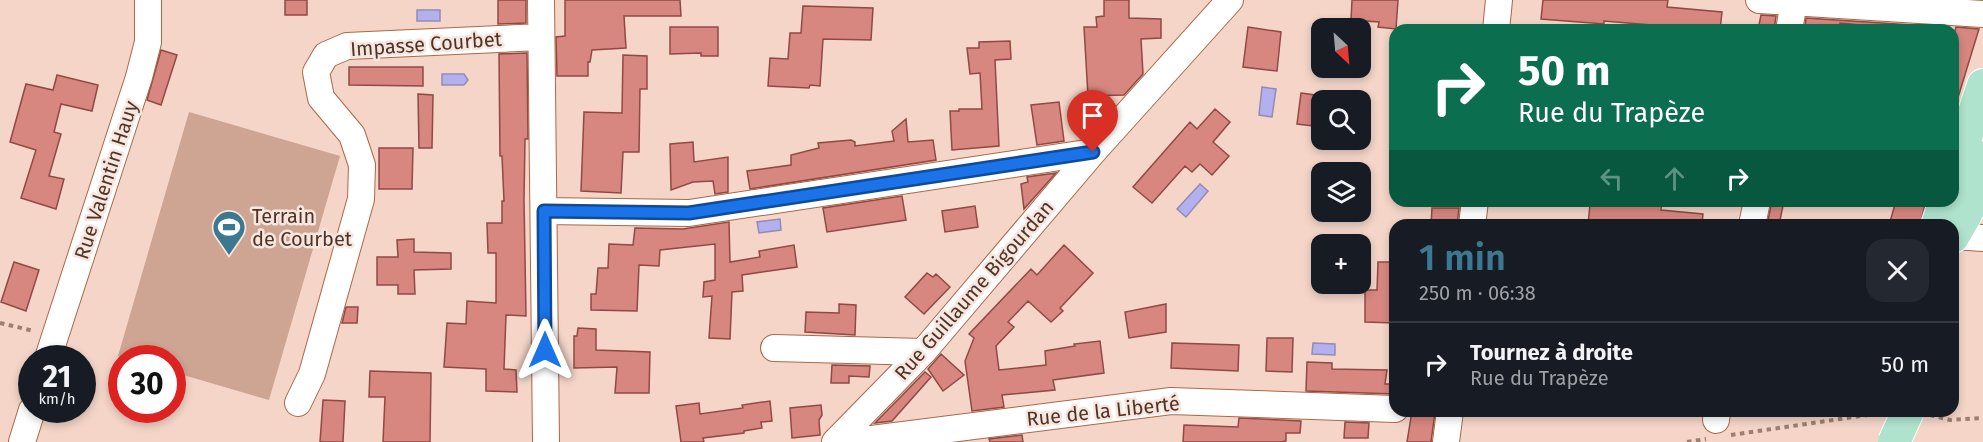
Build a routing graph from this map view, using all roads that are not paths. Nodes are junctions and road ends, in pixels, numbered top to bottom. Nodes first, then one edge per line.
1 (148, 0) edge
2 (542, 0) edge
3 (1230, 0) edge
4 (1499, 0) edge
5 (1759, 0) edge
6 (1794, 2) junction
7 (1983, 14) edge
8 (1497, 24) edge
9 (1790, 24) edge
10 (541, 37) junction
11 (1983, 85) edge
12 (1093, 152) junction
13 (1983, 157) edge
14 (1959, 159) edge
15 (544, 211) junction
16 (1959, 227) edge
17 (1959, 236) edge
18 (1983, 238) edge
19 (53, 345) edge
20 (774, 348) dead end
21 (923, 351) junction
22 (298, 403) dead end
23 (1389, 409) edge
24 (1449, 417) edge
25 (28, 423) edge
26 (22, 442) edge
27 (546, 442) edge
28 (835, 442) edge
29 (848, 442) edge
30 (1446, 442) edge

1 - 19 street, Rue Valentin Hauy
2 - 10 street
3 - 12 street, Rue Guillaume Bigourdan
4 - 8 street
5 - 6 street
6 - 7 street
6 - 9 street
10 - 15 street
10 - 22 street, Impasse Courbet
11 - 14 main road
12 - 15 street
12 - 21 street, Rue Guillaume Bigourdan
13 - 16 main road
15 - 27 street
17 - 18 street
20 - 21 street
21 - 28 street, Rue Guillaume Bigourdan
23 - 29 street, Rue de la Liberté
24 - 30 street
25 - 26 street

